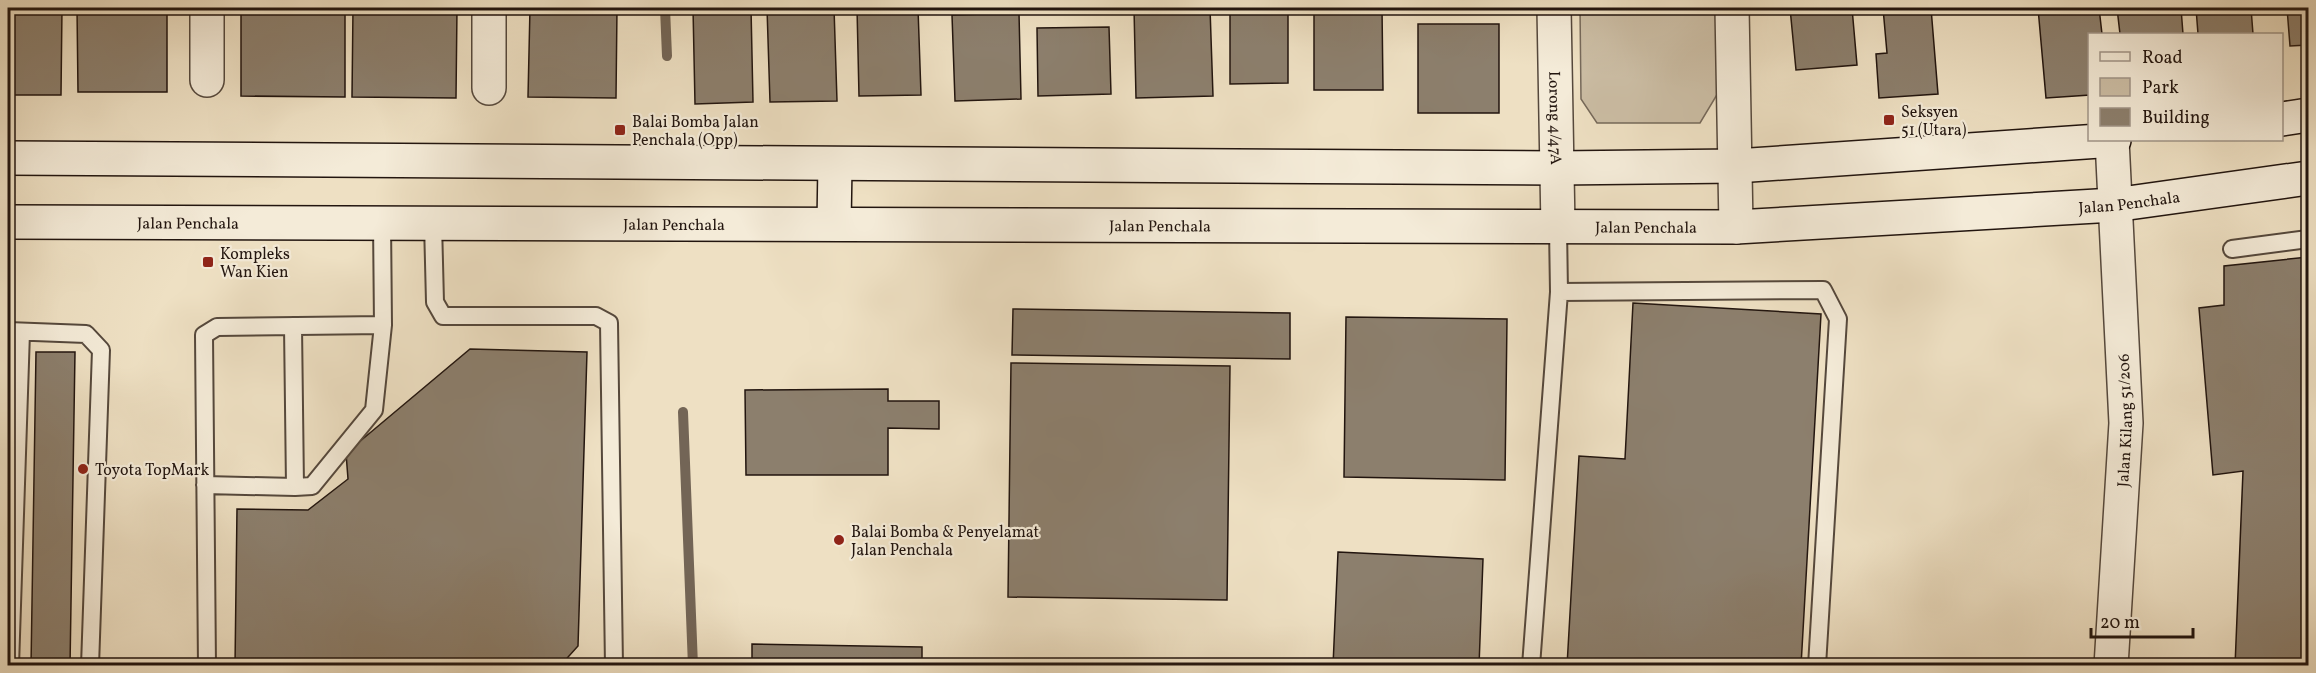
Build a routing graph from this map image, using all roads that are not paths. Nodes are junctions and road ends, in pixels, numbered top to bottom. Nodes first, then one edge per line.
1 (207, 8) edge
2 (489, 8) edge
3 (1554, 8) edge
4 (1732, 8) edge
5 (207, 80) dead end
6 (489, 88) dead end
7 (2308, 115) edge
8 (2283, 119) edge
9 (2098, 141) edge
10 (2113, 141) edge
11 (8, 158) edge
12 (835, 164) junction
13 (1736, 166) junction
14 (1557, 168) junction
15 (2308, 178) edge
16 (2114, 206) junction
17 (8, 222) edge
18 (382, 222) junction
19 (433, 223) junction
20 (834, 224) junction
21 (1736, 227) junction
22 (1558, 228) junction
23 (2308, 239) edge
24 (2232, 249) dead end
25 (1559, 292) junction
26 (383, 325) junction
27 (293, 326) junction
28 (14, 332) edge
29 (205, 485) junction
30 (296, 487) junction
31 (10, 666) edge
32 (90, 666) edge
33 (207, 666) edge
34 (614, 666) edge
35 (1531, 666) edge
36 (1817, 666) edge
37 (2111, 666) edge

1 - 5 main road
2 - 6 main road
3 - 14 main road, Lorong 4/47A
4 - 13 main road
7 - 8 main road
9 - 13 main road
10 - 16 main road, Jalan Kilang 51/206
11 - 12 main road
12 - 14 main road
12 - 20 main road
13 - 14 main road
13 - 21 main road
14 - 22 main road, Lorong 4/47A
15 - 16 main road, Jalan Penchala
16 - 21 main road, Jalan Penchala
16 - 37 main road, Jalan Kilang 51/206
17 - 18 main road, Jalan Penchala
18 - 19 main road, Jalan Penchala
18 - 26 lane
19 - 20 main road, Jalan Penchala
19 - 34 lane
20 - 22 main road, Jalan Penchala
21 - 22 main road, Jalan Penchala
22 - 25 lane
23 - 24 lane
25 - 35 lane
25 - 36 lane
26 - 27 lane
26 - 30 lane
27 - 29 lane
27 - 30 lane
28 - 31 lane
28 - 32 lane
29 - 30 lane
29 - 33 lane

